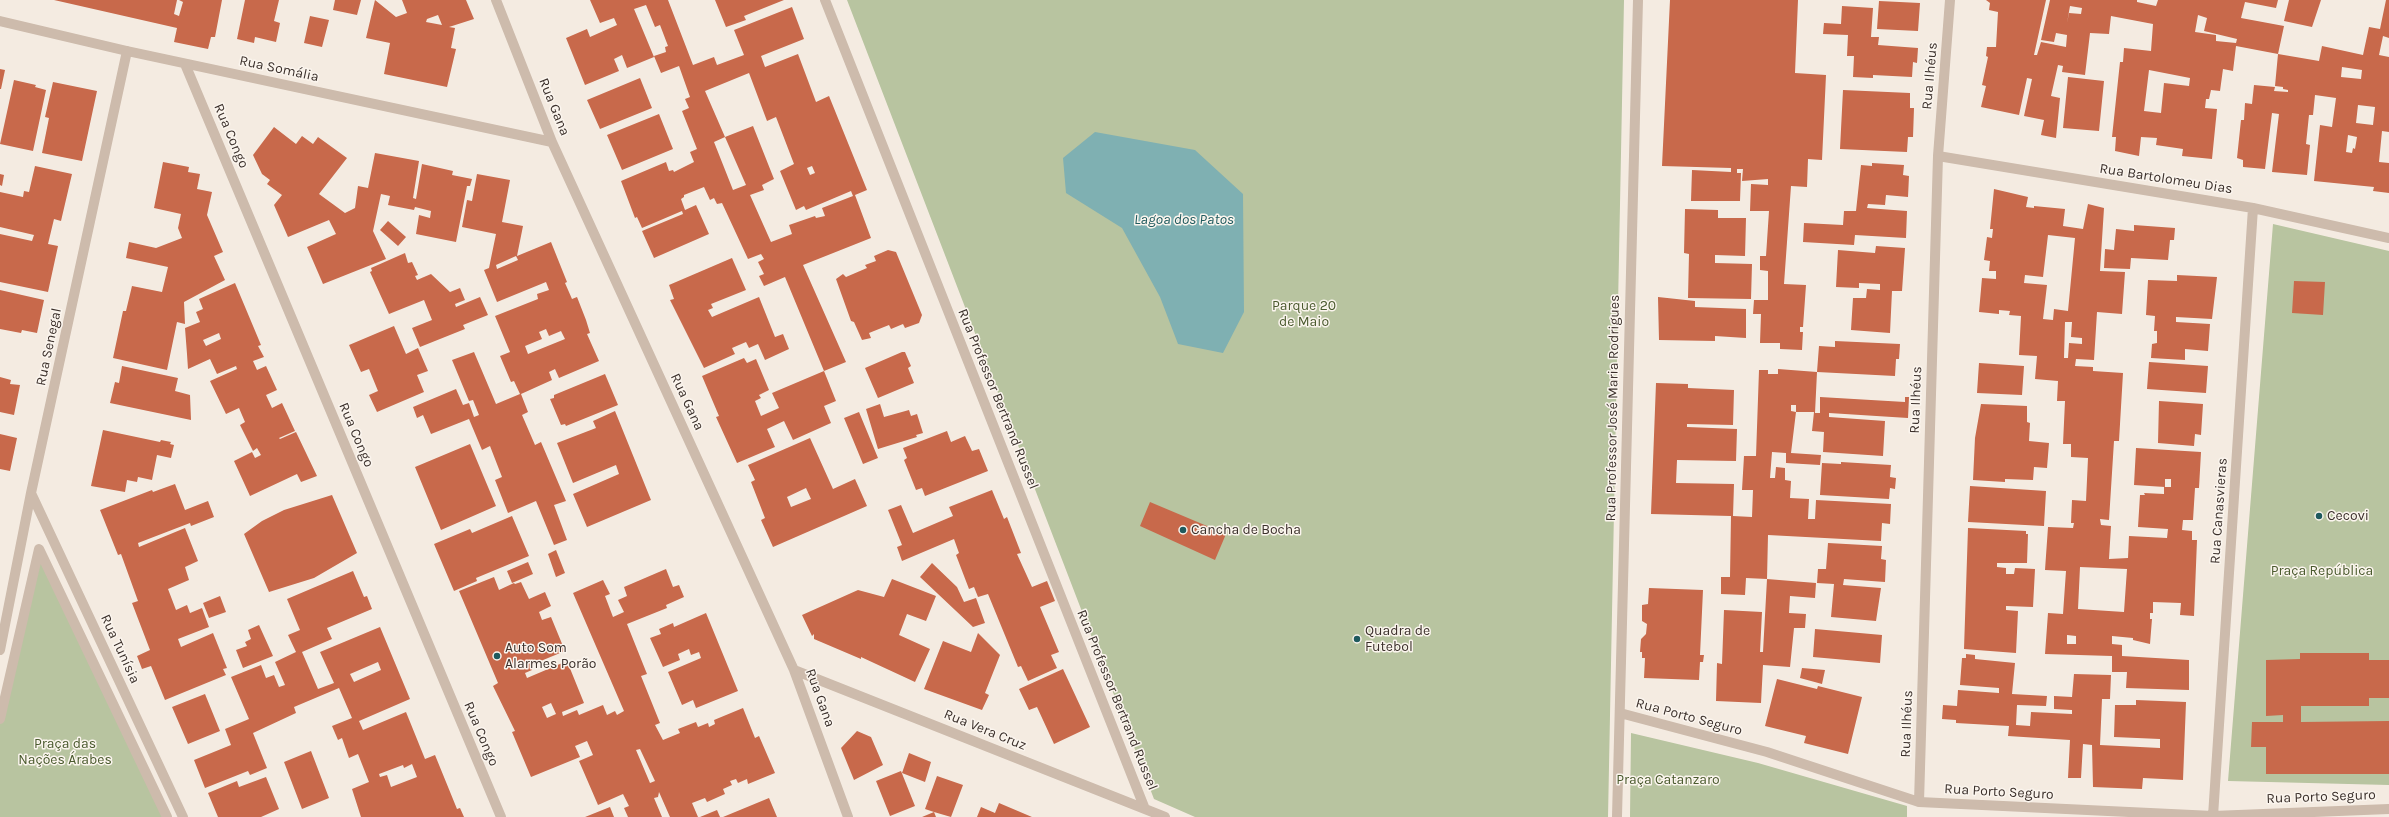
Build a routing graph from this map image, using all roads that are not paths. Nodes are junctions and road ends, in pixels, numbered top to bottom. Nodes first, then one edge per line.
1 (496, 0) edge
2 (825, 0) edge
3 (1638, 0) edge
4 (1950, 0) edge
5 (0, 21) edge
6 (127, 51) junction
7 (185, 64) junction
8 (552, 142) junction
9 (1938, 156) junction
10 (2253, 208) junction
11 (2389, 238) edge
12 (32, 493) junction
13 (0, 650) edge
14 (794, 670) junction
15 (1620, 713) junction
16 (0, 719) edge
17 (1918, 802) junction
18 (1145, 809) junction
19 (2389, 809) edge
20 (2213, 816) junction
21 (167, 817) edge
22 (183, 817) edge
23 (501, 817) edge
24 (848, 817) edge
25 (1165, 817) edge
26 (1617, 817) edge

1 - 8 street, Rua Gana
2 - 18 street, Rua Professor Bertrand Russel
3 - 15 street, Rua Professor José Maria Rodrigues
4 - 9 street, Rua Ilhéus
5 - 6 street, Rua Somália
6 - 7 street, Rua Somália
6 - 12 street, Rua Senegal
7 - 8 street, Rua Somália
7 - 23 street, Rua Congo
8 - 14 street, Rua Gana
9 - 10 street, Rua Bartolomeu Dias
9 - 17 street, Rua Ilhéus
10 - 11 street, Rua Bartolomeu Dias
10 - 20 street, Rua Canasvieras
12 - 13 street, Rua Senegal
12 - 22 street, Rua Tunísia
14 - 18 street, Rua Vera Cruz
14 - 24 street, Rua Gana
15 - 17 street, Rua Porto Seguro
15 - 26 street, Rua Professor José Maria Rodrigues
16 - 21 street
17 - 20 street, Rua Porto Seguro
18 - 25 street, Rua Vera Cruz
19 - 20 street, Rua Porto Seguro

